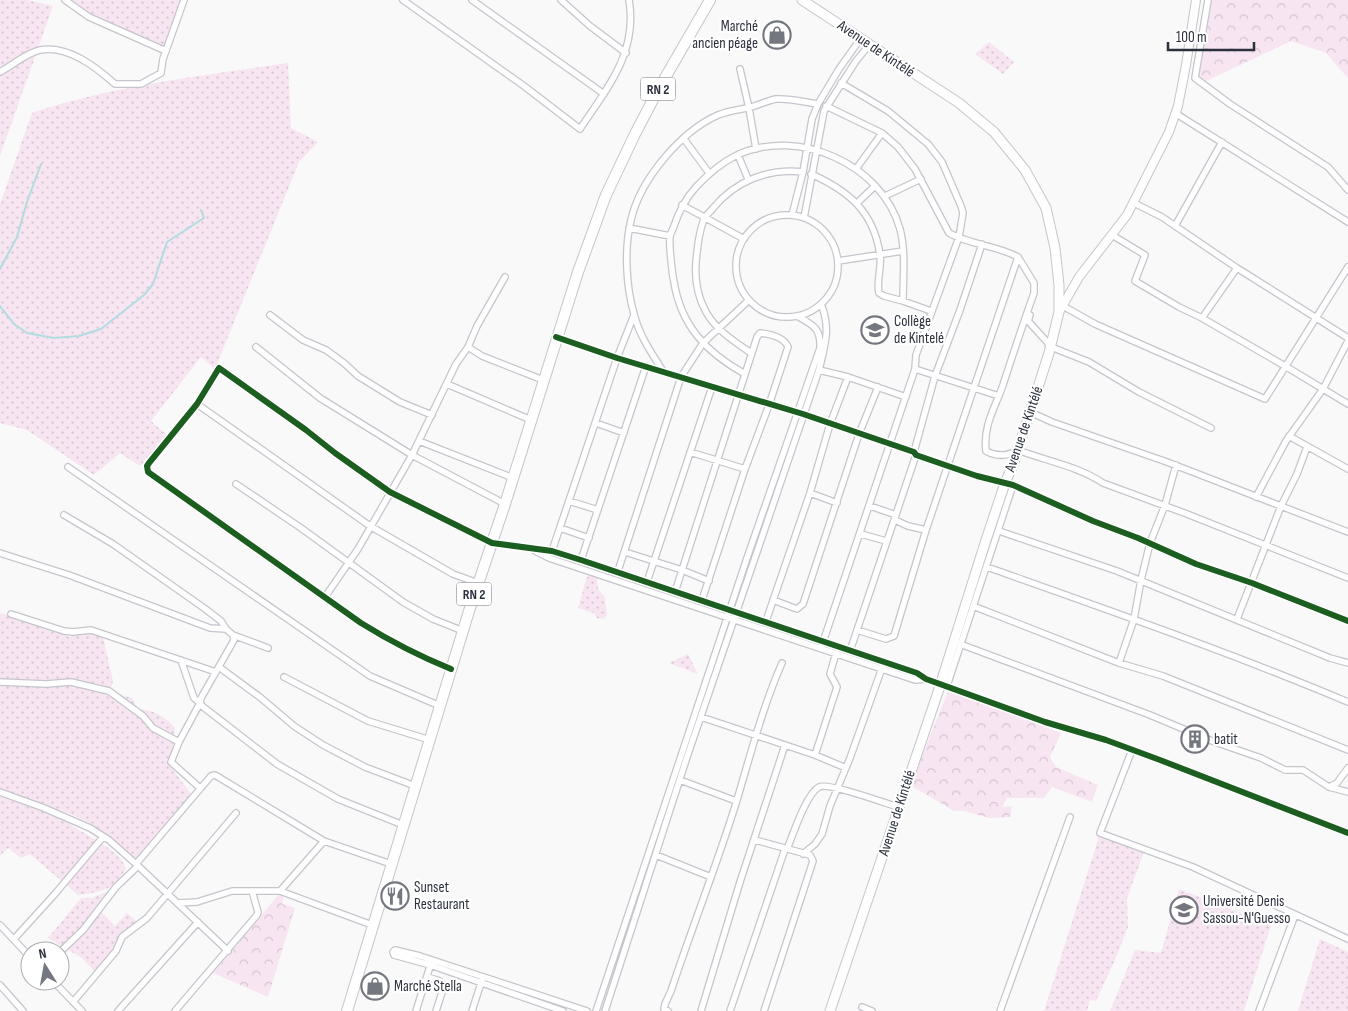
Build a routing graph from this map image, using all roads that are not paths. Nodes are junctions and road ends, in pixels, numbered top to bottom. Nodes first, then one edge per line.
1 (65, 0) edge
2 (184, 0) edge
3 (403, 0) edge
4 (472, 0) edge
5 (561, 0) edge
6 (629, 0) edge
7 (710, 0) edge
8 (802, 0) edge
9 (1196, 0) edge
10 (1208, 0) edge
11 (861, 38) junction
12 (870, 44) junction
13 (166, 51) junction
14 (626, 54) junction
15 (740, 70) dead end
16 (0, 72) edge
17 (841, 83) junction
18 (604, 94) junction
19 (818, 104) junction
20 (826, 106) junction
21 (749, 108) junction
22 (1175, 113) junction
23 (882, 133) junction
24 (684, 139) junction
25 (1222, 142) junction
26 (807, 148) junction
27 (756, 149) junction
28 (816, 151) junction
29 (738, 155) junction
30 (856, 169) junction
31 (803, 172) junction
32 (709, 174) junction
33 (811, 174) junction
34 (748, 179) junction
35 (921, 179) junction
36 (875, 186) junction
37 (1348, 190) edge
38 (885, 196) junction
39 (857, 203) junction
40 (1134, 203) junction
41 (682, 205) junction
42 (792, 215) junction
43 (705, 218) junction
44 (804, 218) junction
45 (1348, 222) edge
46 (1175, 226) junction
47 (629, 228) junction
48 (1112, 235) junction
49 (670, 236) junction
50 (959, 237) junction
51 (744, 239) junction
52 (982, 244) junction
53 (903, 251) junction
54 (880, 254) junction
55 (1018, 257) junction
56 (838, 260) junction
57 (1348, 267) edge
58 (1238, 268) junction
59 (505, 278) dead end
60 (1034, 293) junction
61 (749, 300) junction
62 (903, 300) junction
63 (821, 304) junction
64 (1061, 309) junction
65 (931, 311) junction
66 (270, 315) dead end
67 (634, 315) junction
68 (797, 316) junction
69 (1316, 317) junction
70 (1202, 318) junction
71 (719, 328) junction
72 (556, 337) junction
73 (1348, 340) edge
74 (703, 343) junction
75 (256, 347) dead end
76 (468, 347) junction
77 (1050, 350) junction
78 (752, 353) junction
79 (617, 358) junction
80 (646, 366) junction
81 (1285, 366) junction
82 (915, 369) junction
83 (819, 370) junction
84 (663, 371) junction
85 (744, 374) junction
86 (935, 376) junction
87 (681, 377) junction
88 (848, 377) junction
89 (543, 380) junction
90 (447, 384) junction
91 (712, 387) junction
92 (878, 387) junction
93 (973, 387) junction
94 (1323, 389) junction
95 (739, 396) junction
96 (999, 396) junction
97 (906, 397) junction
98 (197, 404) junction
99 (1348, 404) edge
100 (769, 405) junction
101 (1030, 412) junction
102 (800, 414) junction
103 (432, 415) junction
104 (531, 420) junction
105 (596, 423) junction
106 (830, 424) junction
107 (1212, 428) dead end
108 (624, 433) junction
109 (859, 434) junction
110 (1289, 436) junction
111 (419, 441) junction
112 (889, 445) junction
113 (1307, 447) junction
114 (1018, 450) junction
115 (690, 452) junction
116 (915, 454) junction
117 (412, 455) junction
118 (717, 460) junction
119 (948, 465) junction
120 (1176, 465) junction
121 (68, 467) dead end
122 (745, 469) junction
123 (1348, 469) edge
124 (513, 478) junction
125 (236, 484) dead end
126 (1009, 484) junction
127 (390, 492) junction
128 (810, 493) junction
129 (1256, 497) junction
130 (570, 501) junction
131 (837, 503) junction
132 (505, 504) junction
133 (1165, 505) junction
134 (870, 506) junction
135 (1281, 506) junction
136 (598, 510) junction
137 (64, 515) dead end
138 (895, 517) junction
139 (370, 526) junction
140 (560, 528) junction
141 (926, 530) junction
142 (999, 531) junction
143 (1348, 532) edge
144 (861, 534) junction
145 (589, 538) junction
146 (886, 541) junction
147 (492, 543) junction
148 (1150, 543) junction
149 (1266, 547) junction
150 (530, 549) junction
151 (552, 551) junction
152 (625, 552) junction
153 (0, 553) edge
154 (582, 560) junction
155 (654, 561) junction
156 (348, 562) junction
157 (987, 567) junction
158 (682, 570) junction
159 (618, 572) junction
160 (1348, 578) edge
161 (614, 579) junction
162 (1141, 580) junction
163 (709, 581) junction
164 (647, 582) junction
165 (478, 583) junction
166 (1252, 583) junction
167 (675, 592) junction
168 (325, 597) junction
169 (702, 600) junction
170 (774, 600) junction
171 (973, 606) junction
172 (730, 609) junction
173 (736, 611) junction
174 (11, 614) dead end
175 (730, 618) junction
176 (1134, 618) junction
177 (1237, 619) junction
178 (766, 621) junction
179 (1348, 621) edge
180 (226, 629) junction
181 (857, 630) junction
182 (463, 631) junction
183 (233, 635) junction
184 (824, 642) junction
185 (960, 644) junction
186 (268, 648) dead end
187 (821, 648) junction
188 (850, 651) junction
189 (836, 653) junction
190 (181, 660) junction
191 (782, 663) dead end
192 (1119, 663) junction
193 (1348, 663) edge
194 (882, 668) junction
195 (218, 669) junction
196 (451, 669) junction
197 (284, 677) dead end
198 (926, 679) junction
199 (0, 682) edge
200 (943, 685) junction
201 (1348, 702) edge
202 (200, 703) junction
203 (440, 706) junction
204 (701, 717) junction
205 (756, 736) junction
206 (430, 740) junction
207 (179, 742) junction
208 (785, 745) junction
209 (1132, 750) junction
210 (1348, 750) edge
211 (815, 756) junction
212 (846, 768) junction
213 (1348, 768) edge
214 (680, 780) junction
215 (415, 786) junction
216 (1329, 787) junction
217 (200, 788) junction
218 (839, 788) junction
219 (0, 792) edge
220 (1348, 792) edge
221 (736, 801) junction
222 (898, 808) junction
223 (236, 813) dead end
224 (1070, 817) dead end
225 (403, 825) junction
226 (1348, 833) edge
227 (103, 837) junction
228 (324, 840) junction
229 (755, 840) junction
230 (786, 849) junction
231 (803, 854) junction
232 (656, 855) junction
233 (391, 864) junction
234 (137, 865) junction
235 (711, 877) junction
236 (252, 891) junction
237 (280, 891) junction
238 (168, 893) junction
239 (178, 903) junction
240 (1295, 914) junction
241 (198, 922) junction
242 (0, 925) edge
243 (372, 925) junction
244 (14, 939) junction
245 (1348, 939) edge
246 (70, 942) edge
247 (20, 946) edge
248 (228, 951) junction
249 (431, 962) junction
250 (427, 977) junction
251 (482, 979) junction
252 (0, 985) edge
253 (63, 991) edge
254 (73, 1002) junction
255 (862, 1007) dead end
256 (23, 1011) edge
257 (82, 1011) edge
258 (118, 1011) edge
259 (175, 1011) edge
260 (347, 1011) edge
261 (416, 1011) edge
262 (436, 1011) edge
263 (472, 1011) edge
264 (563, 1011) edge
265 (587, 1011) edge
266 (596, 1011) edge
267 (605, 1011) edge
268 (668, 1011) edge
269 (701, 1011) edge
270 (730, 1011) edge
271 (764, 1011) edge
272 (830, 1011) edge
273 (872, 1011) edge
274 (1000, 1011) edge
275 (1259, 1011) edge

1 - 13 street
2 - 13 street
3 - 18 street
4 - 18 street
5 - 14 street
6 - 14 street
7 - 72 highway, RN 2
8 - 11 main road, Avenue de Kintélé
9 - 22 street
10 - 37 street
11 - 12 main road, Avenue de Kintélé
11 - 19 street
12 - 17 street
12 - 64 main road, Avenue de Kintélé
13 - 16 street
14 - 18 street
15 - 21 street
17 - 20 street
17 - 50 street
19 - 21 street
19 - 26 street
20 - 23 street
20 - 28 street
21 - 24 street
21 - 27 street
22 - 25 street
22 - 40 street
23 - 30 street
23 - 35 street
24 - 32 street
24 - 47 street
25 - 45 street
25 - 46 street
26 - 27 street
26 - 28 street
26 - 31 street
27 - 29 street
28 - 30 street
28 - 33 street
29 - 32 street
29 - 34 street
30 - 36 street
31 - 34 street
31 - 42 street
32 - 41 street
33 - 39 street
33 - 44 street
34 - 43 street
35 - 38 street
35 - 50 street
36 - 38 street
36 - 39 street
38 - 53 street
39 - 54 street
40 - 46 street
40 - 48 street
41 - 43 street
41 - 49 street
42 - 44 street
42 - 51 street
43 - 51 street
43 - 71 street
44 - 56 street
46 - 58 street
47 - 49 street
47 - 67 street
48 - 64 street
48 - 70 street
49 - 74 street
50 - 52 street
50 - 65 street
51 - 61 street
52 - 55 street
52 - 86 street
53 - 54 street
53 - 62 street
54 - 56 street
54 - 62 street
55 - 60 street
55 - 93 street
56 - 63 street
57 - 69 street
58 - 69 street
58 - 70 street
59 - 76 street
60 - 77 street
60 - 96 street
61 - 68 street
61 - 71 street
62 - 65 street
63 - 68 street
63 - 83 street
64 - 77 main road, Avenue de Kintélé
64 - 81 street
65 - 82 street
66 - 103 street
67 - 79 street
67 - 84 street
68 - 102 street
69 - 73 street
69 - 81 street
70 - 81 street
71 - 74 street
71 - 78 street
72 - 79 street
72 - 89 highway, RN 2
73 - 94 street
74 - 85 street
74 - 87 street
75 - 117 street
76 - 89 street
76 - 90 street
77 - 101 main road, Avenue de Kintélé
77 - 107 street
78 - 85 street
78 - 100 street
79 - 80 street
79 - 105 street
80 - 84 street
80 - 108 street
81 - 94 street
82 - 86 street
82 - 97 street
83 - 88 street
83 - 102 street
84 - 87 street
85 - 95 street
86 - 93 street
86 - 116 street
87 - 91 street
87 - 152 street
88 - 92 street
88 - 106 street
89 - 104 highway, RN 2
90 - 103 street
90 - 104 street
91 - 95 street
91 - 115 street
92 - 97 street
92 - 109 street
93 - 96 street
93 - 119 street
94 - 99 street
94 - 110 street
95 - 100 street
95 - 118 street
96 - 114 street
97 - 112 street
98 - 127 street
98 - 139 street
98 - 168 street
100 - 102 street
100 - 122 street
101 - 114 main road, Avenue de Kintélé
101 - 120 street
102 - 106 street
102 - 172 street
102 - 173 street
103 - 111 street
104 - 124 highway, RN 2
105 - 108 street
105 - 130 street
106 - 109 street
106 - 128 street
108 - 136 street
109 - 112 street
109 - 131 street
110 - 113 street
110 - 129 street
111 - 117 street
111 - 124 street
112 - 116 street
112 - 134 street
113 - 123 street
113 - 135 street
114 - 126 main road, Avenue de Kintélé
114 - 133 street
115 - 118 street
115 - 155 street
116 - 119 street
116 - 138 street
117 - 127 street
117 - 132 street
118 - 122 street
118 - 158 street
119 - 126 street
119 - 141 street
120 - 129 street
120 - 133 street
121 - 203 street
122 - 163 street
124 - 132 highway, RN 2
125 - 156 street
126 - 142 street
126 - 148 street
126 - 200 main road, Avenue de Kintélé
127 - 139 street
127 - 147 street
128 - 131 street
128 - 170 street
129 - 135 street
130 - 136 street
130 - 140 street
131 - 170 street
132 - 147 highway, RN 2
133 - 148 street
133 - 149 street
134 - 138 street
134 - 144 street
135 - 143 street
135 - 149 street
136 - 145 street
137 - 180 street
138 - 141 street
138 - 146 street
139 - 156 street
139 - 165 street
140 - 145 street
140 - 151 street
141 - 181 street
142 - 157 street
142 - 162 street
144 - 146 street
144 - 184 street
145 - 154 street
146 - 181 street
147 - 150 street
147 - 165 highway, RN 2
148 - 162 street
148 - 166 street
149 - 160 street
149 - 166 street
150 - 151 street
150 - 161 street
151 - 154 street
152 - 155 street
152 - 159 street
153 - 180 street
154 - 159 street
155 - 158 street
155 - 164 street
156 - 168 street
156 - 182 street
157 - 171 street
157 - 176 street
158 - 163 street
158 - 167 street
159 - 161 street
159 - 164 street
161 - 175 street
162 - 176 street
162 - 177 street
163 - 169 street
164 - 167 street
165 - 182 highway, RN 2
166 - 177 street
166 - 179 street
167 - 169 street
168 - 196 street
169 - 172 street
170 - 178 street
171 - 185 street
171 - 192 street
172 - 173 street
172 - 175 street
173 - 175 street
173 - 178 street
174 - 190 street
175 - 187 street
175 - 204 street
175 - 266 street
176 - 192 street
176 - 201 street
177 - 193 street
178 - 184 street
180 - 183 street
181 - 188 street
182 - 196 highway, RN 2
183 - 186 street
183 - 195 street
184 - 187 street
184 - 188 street
185 - 200 street
185 - 216 street
187 - 189 street
188 - 198 street
189 - 194 street
189 - 211 street
190 - 195 street
190 - 202 street
191 - 205 street
192 - 210 street
194 - 198 street
194 - 212 street
195 - 202 street
195 - 215 street
196 - 203 highway, RN 2
197 - 206 street
198 - 200 street
199 - 207 street
200 - 209 street
200 - 222 main road, Avenue de Kintélé
202 - 207 street
202 - 225 street
203 - 206 highway, RN 2
204 - 205 street
204 - 214 street
205 - 208 street
205 - 221 street
206 - 215 highway, RN 2
207 - 217 street
208 - 211 street
208 - 229 street
209 - 226 street
209 - 240 street
211 - 212 street
212 - 218 street
213 - 216 street
214 - 221 street
214 - 232 street
215 - 225 highway, RN 2
216 - 220 street
217 - 228 street
217 - 234 street
218 - 222 street
218 - 230 street
218 - 231 street
219 - 227 street
221 - 235 street
222 - 272 main road, Avenue de Kintélé
223 - 238 street
224 - 274 street
225 - 233 highway, RN 2
227 - 234 street
227 - 244 street
228 - 233 street
228 - 237 street
229 - 230 street
229 - 269 street
230 - 231 street
230 - 270 street
231 - 271 street
232 - 235 street
232 - 267 street
233 - 243 highway, RN 2
234 - 238 street
234 - 246 street
235 - 268 street
236 - 237 street
236 - 239 street
236 - 248 street
237 - 243 street
238 - 239 street
238 - 254 street
239 - 241 street
240 - 245 street
240 - 275 street
241 - 248 street
241 - 258 street
242 - 244 street
243 - 260 highway, RN 2
244 - 247 street
248 - 259 street
249 - 249 street
249 - 250 street
249 - 251 street
250 - 261 street
250 - 262 street
251 - 263 street
251 - 264 street
251 - 265 street
252 - 256 street
253 - 254 street
254 - 257 street
255 - 273 street

